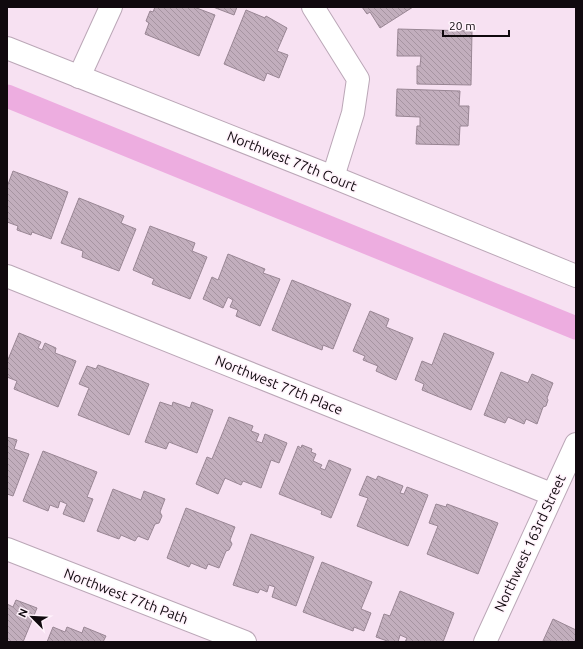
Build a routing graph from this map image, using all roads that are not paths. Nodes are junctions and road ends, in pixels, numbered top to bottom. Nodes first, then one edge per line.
1 (111, 7) edge
2 (313, 7) edge
3 (7, 48) edge
4 (79, 77) junction
5 (332, 177) junction
6 (7, 276) edge
7 (576, 276) edge
8 (576, 444) edge
9 (551, 494) junction
10 (7, 549) edge
11 (245, 642) edge
12 (485, 642) edge

1 - 4 street
2 - 5 street
3 - 4 street, Northwest 77th Court
4 - 5 street, Northwest 77th Court
5 - 7 street, Northwest 77th Court
6 - 9 street, Northwest 77th Place
8 - 9 street, Northwest 163rd Street
9 - 12 street, Northwest 163rd Street
10 - 11 street, Northwest 77th Path

